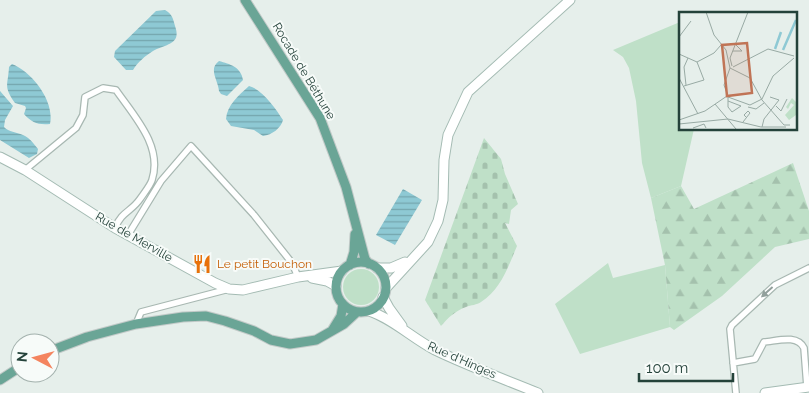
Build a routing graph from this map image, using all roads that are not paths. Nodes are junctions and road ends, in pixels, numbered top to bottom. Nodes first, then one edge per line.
1 (245, 0) edge
2 (570, 0) edge
3 (0, 157) edge
4 (25, 170) junction
5 (354, 214) junction
6 (116, 228) junction
7 (128, 235) junction
8 (418, 254) junction
9 (350, 265) junction
10 (373, 266) junction
11 (809, 268) edge
12 (342, 271) junction
13 (301, 277) junction
14 (336, 286) junction
15 (386, 288) junction
16 (229, 289) junction
17 (383, 297) junction
18 (343, 304) junction
19 (369, 311) junction
20 (358, 312) junction
21 (136, 324) junction
22 (332, 330) junction
23 (414, 339) junction
24 (809, 339) edge
25 (800, 341) junction
26 (60, 347) edge
27 (733, 363) junction
28 (807, 388) edge
29 (538, 393) edge
30 (736, 393) edge
31 (765, 393) edge

1 - 5 main road, Rocade de Béthune
2 - 8 street
3 - 4 street, Rue de Merville
4 - 6 street, Rue de Merville
4 - 6 street
5 - 9 main road, Rocade de Béthune
5 - 10 main road, Rocade de Béthune
6 - 7 street, Rue de Merville
7 - 13 street
7 - 16 street, Rue de Merville
8 - 10 street
8 - 15 street
9 - 10 main road
9 - 12 main road
10 - 15 main road
11 -> 27 street
12 - 13 street, Rue de Merville
12 - 14 main road
13 - 14 street, Rue de Merville
13 - 16 street, Rue de Merville
14 - 18 main road
15 - 17 main road
16 - 21 street
17 - 19 main road
17 - 23 street, Rue d'Hinges
18 - 20 main road
18 - 22 main road
19 - 20 main road
19 - 23 street, Rue d'Hinges
20 - 22 main road
21 - 22 main road
21 - 26 main road
23 - 29 street, Rue d'Hinges
24 - 25 street
25 - 27 street
25 - 28 street
27 - 30 street
28 - 31 street

